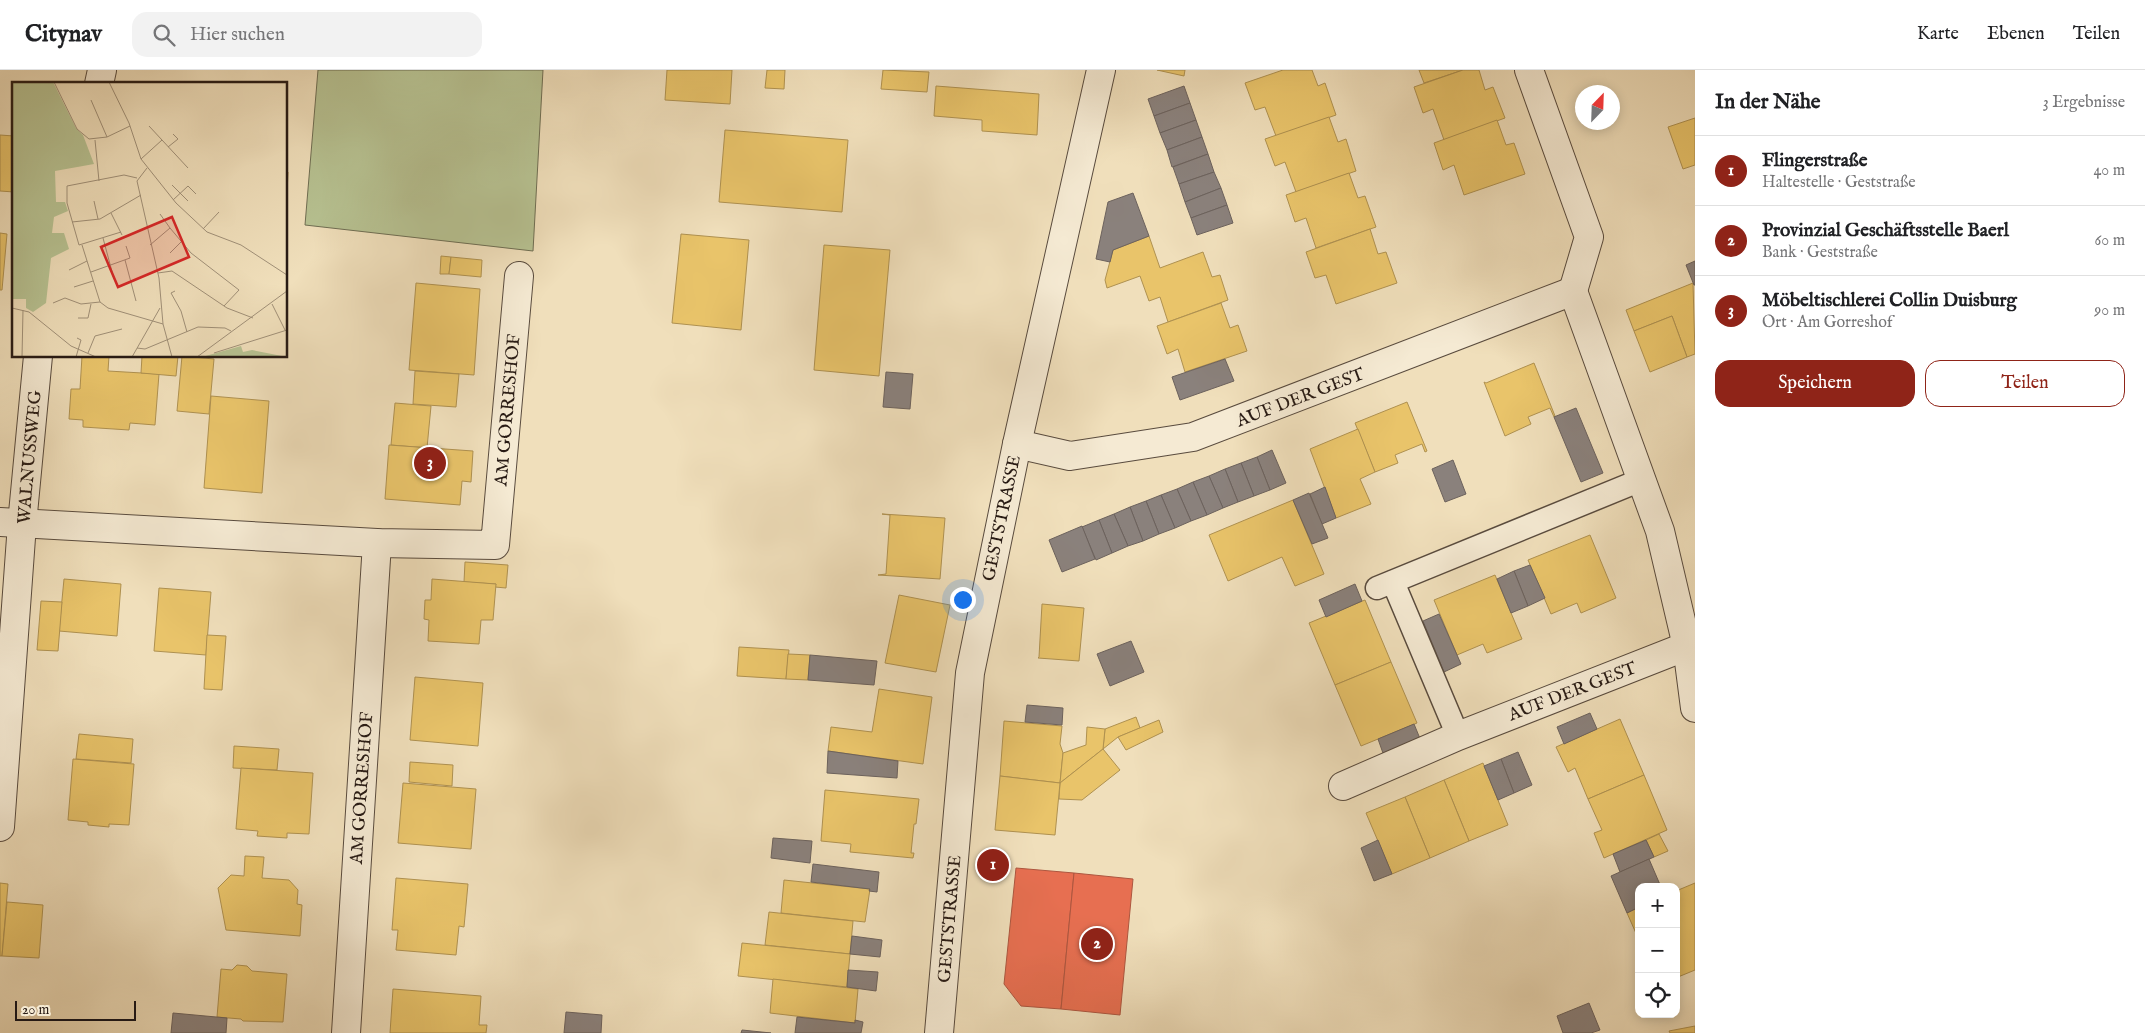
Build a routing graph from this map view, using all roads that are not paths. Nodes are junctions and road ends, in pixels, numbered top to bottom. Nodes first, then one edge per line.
1 (1101, 70) edge
2 (1529, 70) edge
3 (520, 276) dead end
4 (1573, 290) junction
5 (38, 358) edge
6 (1017, 444) junction
7 (1641, 480) junction
8 (11, 523) edge
9 (377, 543) junction
10 (1687, 646) junction
11 (1695, 708) edge
12 (1458, 736) junction
13 (1343, 786) dead end
14 (0, 826) edge
15 (346, 1033) edge
16 (939, 1033) edge

1 - 6 street, GESTSTRASSE
2 - 4 street
3 - 9 street, AM GORRESHOF
4 - 6 street, AUF DER GEST
4 - 7 street
5 - 8 street, WALNUSSWEG
6 - 16 street, GESTSTRASSE
7 - 10 street
7 - 12 lane
8 - 9 street, AM GORRESHOF
8 - 14 street, WALNUSSWEG
9 - 15 street, AM GORRESHOF
10 - 11 street
10 - 12 street, AUF DER GEST
12 - 13 street, AUF DER GEST

